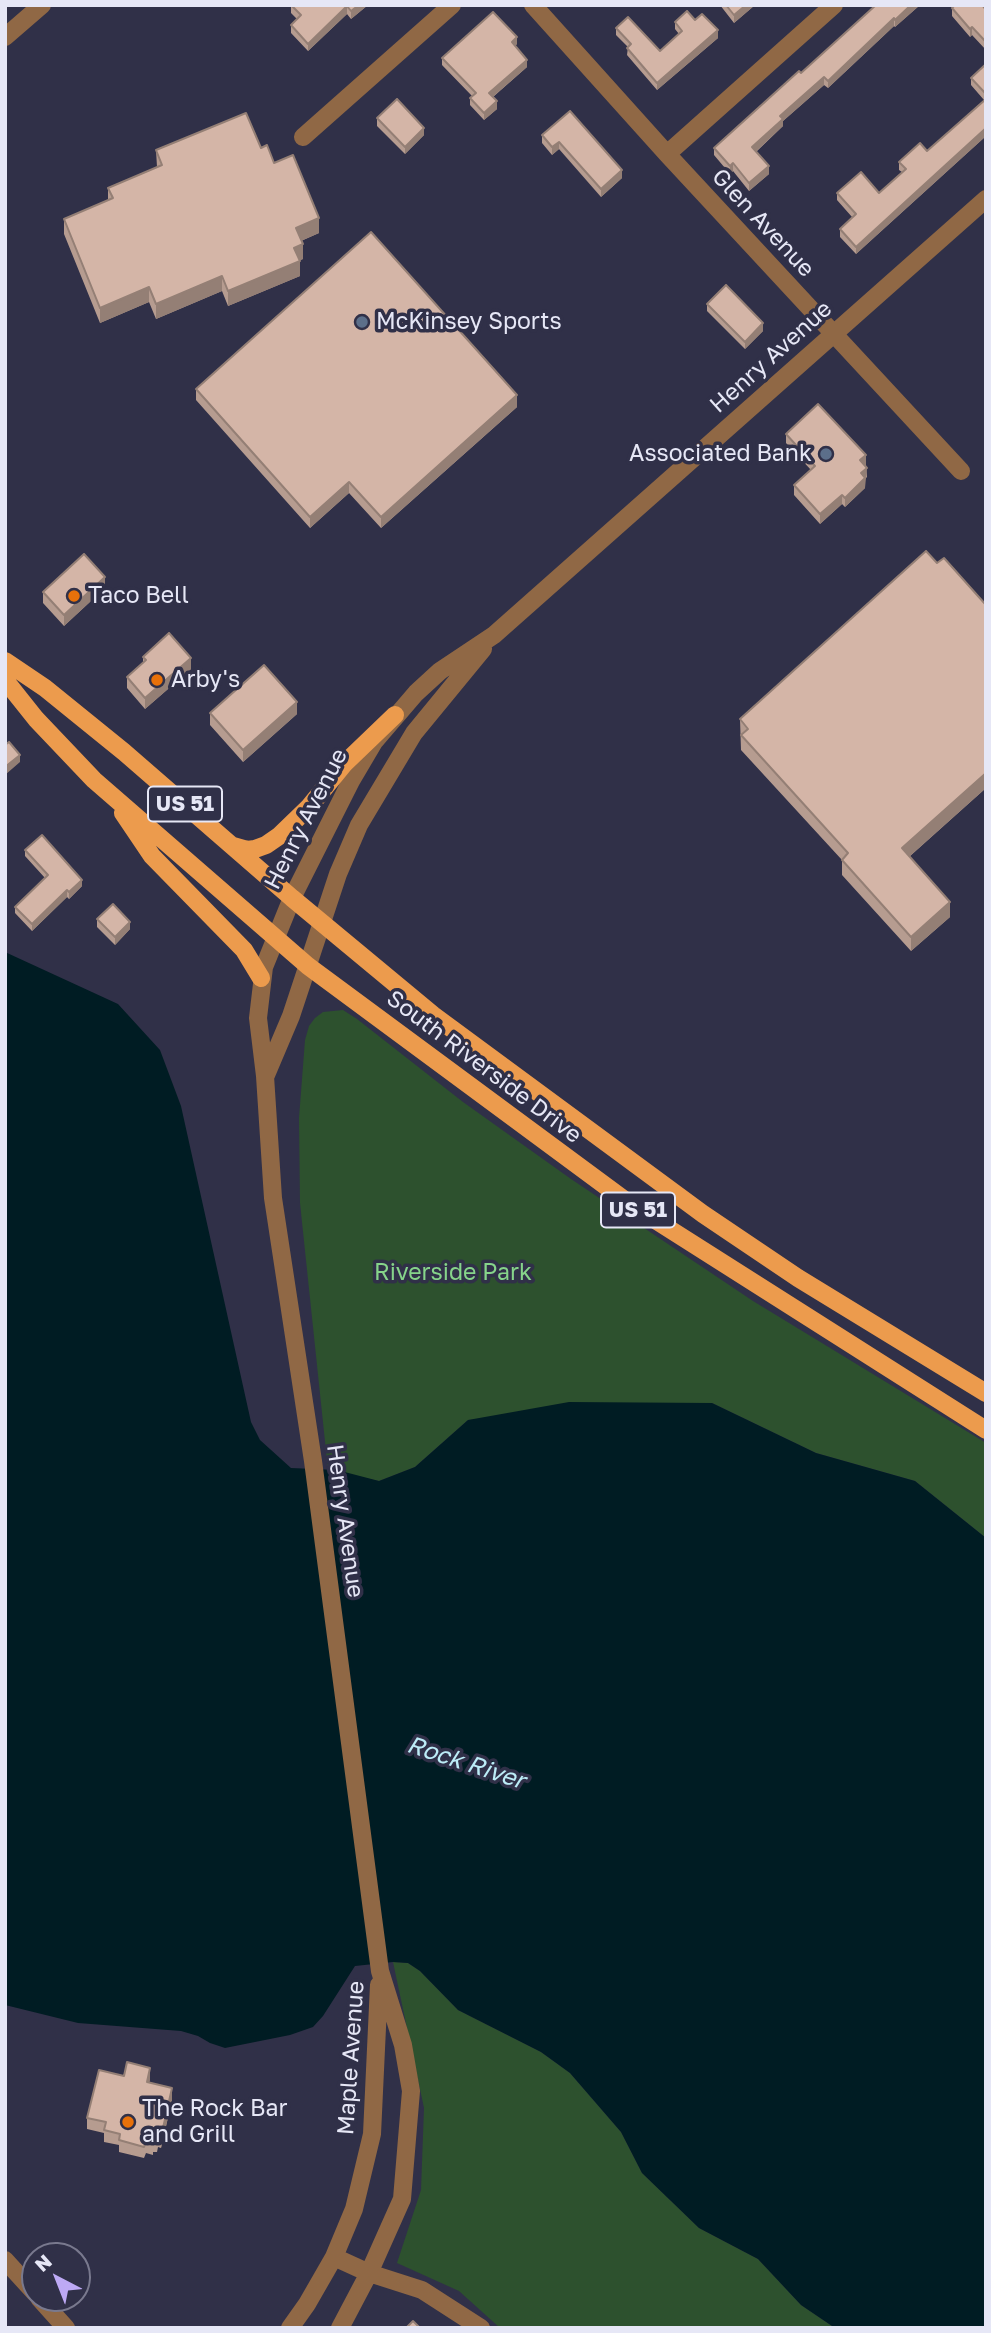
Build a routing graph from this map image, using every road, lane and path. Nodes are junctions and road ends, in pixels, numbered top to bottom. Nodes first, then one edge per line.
1 (42, 5) edge
2 (452, 5) edge
3 (533, 5) edge
4 (834, 5) edge
5 (5, 37) edge
6 (303, 137) dead end
7 (667, 155) junction
8 (986, 199) edge
9 (832, 334) junction
10 (961, 471) dead end
11 (494, 635) junction
12 (5, 661) edge
13 (5, 680) edge
14 (395, 715) junction
15 (112, 795) junction
16 (233, 846) junction
17 (292, 898) junction
18 (322, 922) junction
19 (275, 937) junction
20 (307, 966) junction
21 (261, 978) junction
22 (265, 1076) junction
23 (986, 1392) edge
24 (986, 1430) edge
25 (380, 1971) junction
26 (334, 2257) junction
27 (5, 2260) edge
28 (369, 2273) junction
29 (11, 2280) edge
30 (52, 2312) edge
31 (66, 2328) edge
32 (290, 2328) edge
33 (340, 2328) edge
34 (481, 2328) edge

1 - 5 street
2 - 6 street
3 - 7 street, Glen Avenue
4 - 7 street
7 - 9 street, Glen Avenue
8 - 9 street, Henry Avenue
9 - 10 street, Glen Avenue
9 - 11 street, Henry Avenue
11 - 14 street, Henry Avenue
11 - 18 street, Henry Avenue
12 - 16 main road, South Riverside Drive / US 51
13 - 15 main road, South Riverside Drive / US 51
14 - 16 main road
14 - 17 street, Henry Avenue
15 - 19 main road, South Riverside Drive / US 51
15 - 21 main road
16 - 17 main road, South Riverside Drive / US 51
17 - 18 main road, South Riverside Drive / US 51
17 - 19 street, Henry Avenue
18 - 20 street, Henry Avenue
18 - 23 main road, South Riverside Drive / US 51
19 - 20 main road, South Riverside Drive / US 51
19 - 21 street, Henry Avenue
20 - 22 street, Henry Avenue
20 - 24 main road, South Riverside Drive / US 51
21 - 22 street, Henry Avenue
22 - 25 street, Henry Avenue
25 - 26 street, Maple Avenue
25 - 28 street, Maple Avenue
26 - 28 street
26 - 32 street, Maple Avenue
27 - 29 street
28 - 33 street, Maple Avenue
28 - 34 street
30 - 31 street

